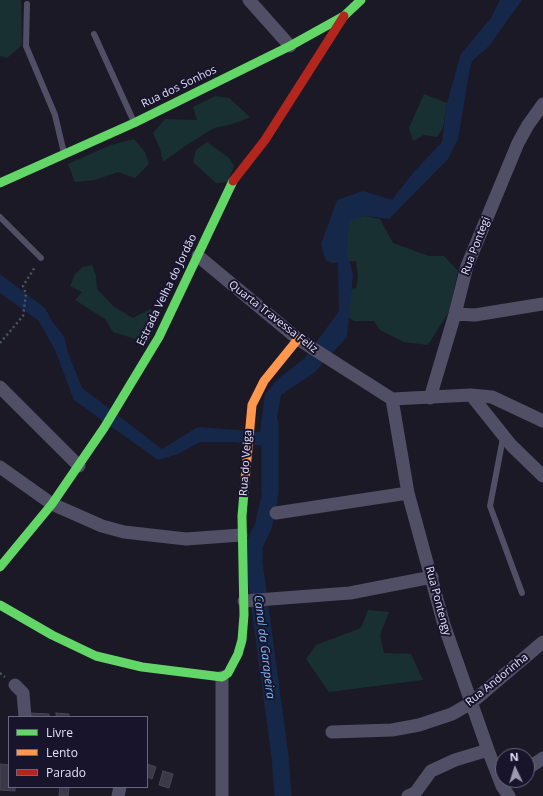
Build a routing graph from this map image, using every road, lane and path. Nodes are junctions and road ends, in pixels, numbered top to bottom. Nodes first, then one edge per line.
1 (249, 0) edge
2 (361, 0) edge
3 (27, 4) dead end
4 (344, 16) junction
5 (94, 34) dead end
6 (290, 46) junction
7 (543, 104) edge
8 (134, 123) junction
9 (64, 154) junction
10 (0, 183) edge
11 (0, 216) edge
12 (198, 256) junction
13 (41, 258) joint
14 (543, 304) edge
15 (455, 314) junction
16 (0, 343) edge
17 (303, 343) junction
18 (0, 387) edge
19 (471, 395) junction
20 (430, 398) junction
21 (392, 399) junction
22 (543, 420) edge
23 (504, 436) junction
24 (80, 466) junction
25 (0, 467) edge
26 (543, 476) edge
27 (408, 493) junction
28 (52, 504) junction
29 (276, 513) dead end
30 (241, 536) junction
31 (1, 565) edge
32 (432, 577) junction
33 (522, 593) dead end
34 (244, 601) junction
35 (0, 605) edge
36 (543, 642) edge
37 (222, 677) junction
38 (15, 685) dead end
39 (471, 703) junction
40 (25, 716) edge
41 (332, 732) dead end
42 (488, 750) junction
43 (495, 763) edge
44 (222, 796) edge
45 (408, 796) edge

1 - 6 street
2 - 4 street, Rua dos Sonhos
3 - 9 lane
4 - 6 street, Rua dos Sonhos
4 - 12 street, Estrada Velha do Jordão
5 - 8 lane
6 - 8 street, Rua dos Sonhos
7 - 15 street, Rua Pontegi
8 - 9 street, Rua dos Sonhos
9 - 10 street, Rua dos Sonhos
11 - 13 lane
12 - 17 street, Quarta Travessa Feliz
12 - 24 street, Estrada Velha do Jordão
13 - 16 path
14 - 15 street
15 - 20 street, Rua Pontegi
17 - 21 street, Quarta Travessa Feliz
17 - 30 street, Rua do Veiga
18 - 24 street
19 - 20 street
19 - 22 street
19 - 23 street
20 - 21 street
21 - 27 street, Rua Pontengy
23 - 26 street
23 - 33 lane
24 - 28 street, Estrada Velha do Jordão
25 - 28 street
27 - 29 street
27 - 32 street, Rua Pontengy
28 - 30 street
28 - 31 street, Estrada Velha do Jordão
30 - 34 street, Rua do Veiga
32 - 34 street
32 - 39 street, Rua Pontengy
34 - 37 street, Rua do Veiga
35 - 37 street
36 - 39 street, Rua Andorinha
37 - 44 street
38 - 40 street
39 - 41 street, Rua Andorinha
39 - 42 street, Rua Pontengy
42 - 43 street, Rua Pontengy
42 - 45 street

